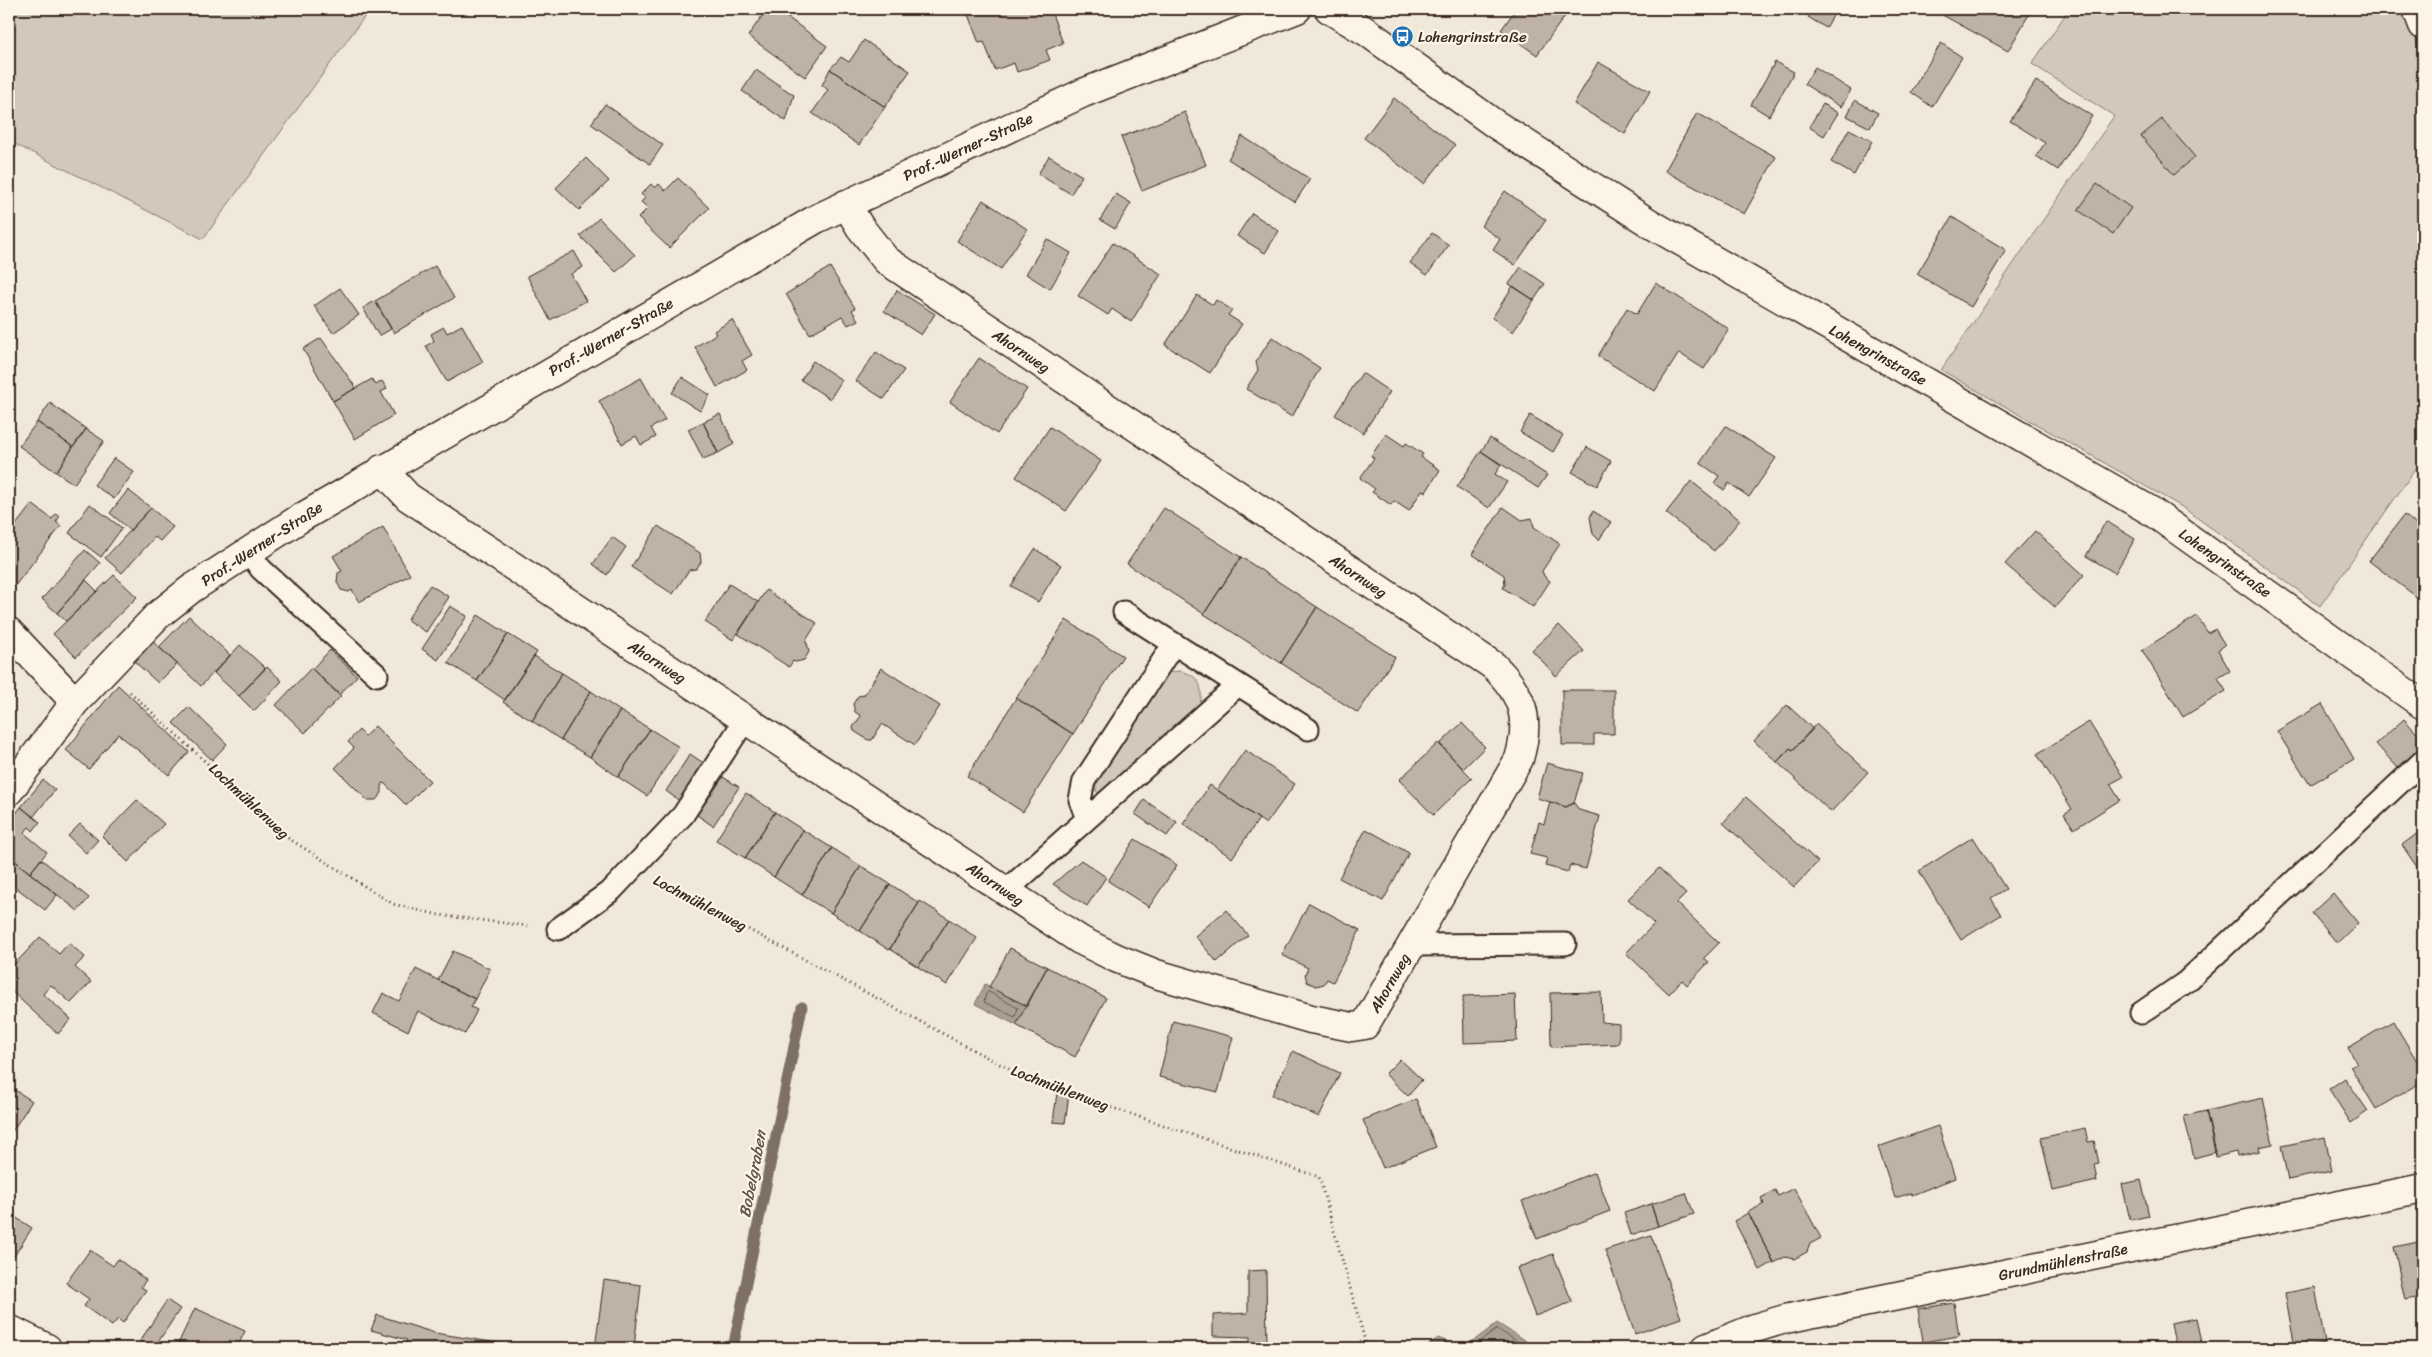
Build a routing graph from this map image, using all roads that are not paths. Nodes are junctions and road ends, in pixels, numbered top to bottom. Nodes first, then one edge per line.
1 (1297, 9) edge
2 (1330, 9) edge
3 (2417, 9) edge
4 (2423, 25) edge
5 (846, 204) junction
6 (382, 469) junction
7 (248, 551) junction
8 (1124, 612) dead end
9 (9, 632) edge
10 (1172, 645) junction
11 (377, 675) dead end
12 (1238, 685) junction
13 (75, 702) junction
14 (2423, 705) edge
15 (745, 720) junction
16 (1308, 730) dead end
17 (2423, 762) edge
18 (9, 791) edge
19 (1087, 819) junction
20 (1006, 891) junction
21 (558, 929) road end
22 (1565, 944) dead end
23 (1412, 945) junction
24 (2141, 1013) dead end
25 (2423, 1188) edge
26 (9, 1329) edge
27 (47, 1348) edge
28 (1706, 1348) edge

1 - 5 street, Prof.-Werner-Straße
2 - 14 street, Lohengrinstraße
3 - 4 street
5 - 6 street, Prof.-Werner-Straße
5 - 23 street, Ahornweg
6 - 7 street, Prof.-Werner-Straße
6 - 15 street, Ahornweg
7 - 11 lane
7 - 13 street, Prof.-Werner-Straße
8 - 10 lane
9 - 13 street
10 - 12 lane
10 - 19 lane
12 - 16 lane
12 - 19 lane
13 - 18 street, Prof.-Werner-Straße
15 - 20 street, Ahornweg
15 - 21 lane
17 - 24 lane
19 - 20 lane
20 - 23 street, Ahornweg
22 - 23 lane
25 - 28 street, Grundmühlenstraße
26 - 27 street

